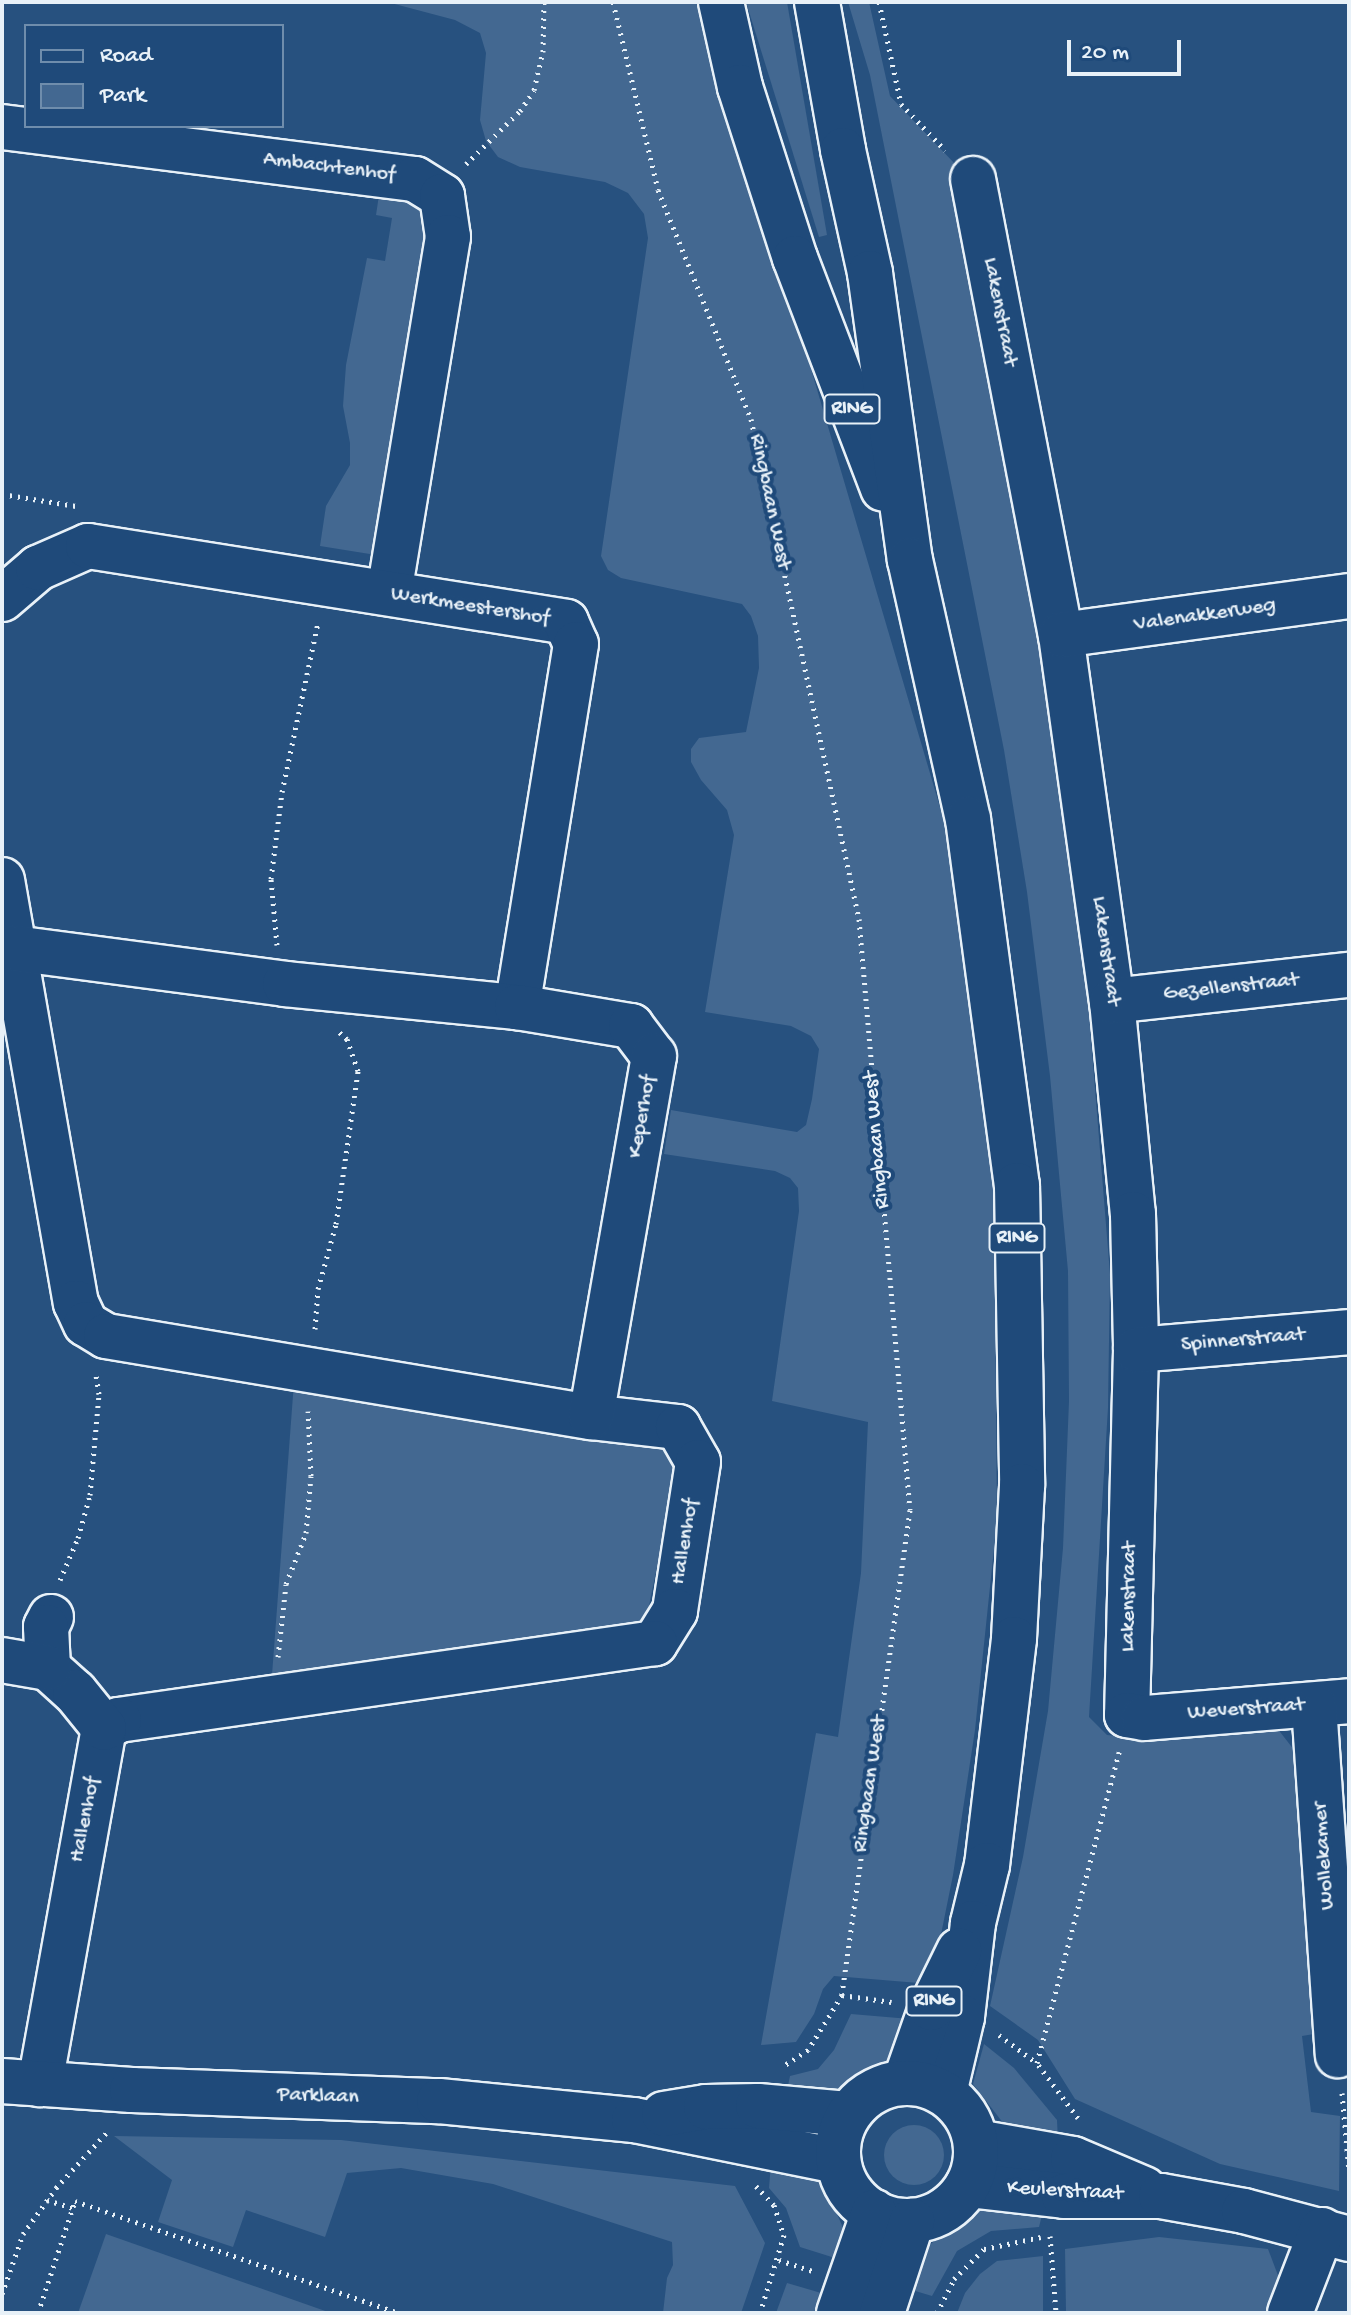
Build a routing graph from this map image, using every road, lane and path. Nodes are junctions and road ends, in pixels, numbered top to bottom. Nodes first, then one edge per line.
1 (544, 2) edge
2 (613, 2) edge
3 (721, 2) edge
4 (817, 2) edge
5 (879, 2) edge
6 (2, 127) edge
7 (973, 179) joint
8 (437, 193) junction
9 (910, 560) junction
10 (327, 583) junction
11 (389, 593) junction
12 (1349, 596) edge
13 (2, 599) edge
14 (1061, 635) junction
15 (2, 880) edge
16 (13, 948) junction
17 (1349, 975) edge
18 (285, 984) junction
19 (1112, 1001) junction
20 (517, 1007) junction
21 (336, 1029) dead end
22 (86, 1324) junction
23 (1349, 1332) edge
24 (1136, 1350) junction
25 (312, 1371) junction
26 (591, 1417) junction
27 (51, 1617) joint
28 (2, 1660) edge
29 (48, 1668) junction
30 (275, 1698) junction
31 (1332, 1704) edge
32 (1135, 1716) junction
33 (104, 1728) junction
34 (1338, 2055) joint
35 (21, 2082) edge
36 (925, 2088) junction
37 (848, 2114) junction
38 (754, 2125) junction
39 (112, 2127) dead end
40 (976, 2142) junction
41 (838, 2161) junction
42 (1349, 2172) edge
43 (968, 2185) junction
44 (1062, 2196) junction
45 (47, 2200) junction
46 (73, 2208) junction
47 (893, 2217) junction
48 (1336, 2235) edge
49 (2, 2294) edge
50 (38, 2313) edge
51 (399, 2313) edge
52 (760, 2313) edge
53 (839, 2313) edge
54 (882, 2313) edge
55 (937, 2313) edge
56 (1056, 2313) edge
57 (1290, 2313) edge

1 - 8 path
2 - 38 path, Ringbaan West
3 - 9 street, RING
4 - 9 street, RING
5 - 7 path
6 - 8 street, Ambachtenhof
7 - 14 street, Lakenstraat
8 - 11 street
9 - 36 street, RING
10 - 11 street, Werkmeestershof
10 - 13 street, Werkmeestershof
10 - 18 path
11 - 20 street, Werkmeestershof
12 - 14 street, Valenakkerweg
14 - 19 street, Lakenstraat
15 - 16 street
16 - 18 street, Keperhof
16 - 22 street
17 - 19 street, Gezellenstraat
18 - 20 street, Keperhof
19 - 24 street, Lakenstraat
20 - 26 street, Keperhof
21 - 25 path
22 - 25 street, Hallenhof
22 - 27 path
23 - 24 street, Spinnerstraat
24 - 32 street, Lakenstraat
25 - 26 street, Hallenhof
25 - 30 path
26 - 30 street, Hallenhof
27 - 29 street
28 - 29 street
29 - 33 street
30 - 33 street, Hallenhof
31 - 32 street, Weverstraat
31 - 34 street, Wollekamer
32 - 44 path
33 - 35 street, Hallenhof
34 - 42 path
35 - 38 street, Parklaan
36 - 37 street
36 - 40 street
37 - 38 street, Parklaan
37 - 41 street
38 - 41 street, Parklaan
38 - 52 path, Ringbaan West
39 - 45 path
40 - 43 street
40 - 44 street, Keulerstraat
41 - 47 street
43 - 44 street, Keulerstraat
43 - 47 street
44 - 48 street, Keulerstraat
44 - 55 path
44 - 56 path
45 - 46 path
45 - 49 path
46 - 50 path
46 - 51 path
47 - 53 street
47 - 54 street
48 - 57 street, Keulerstraat

